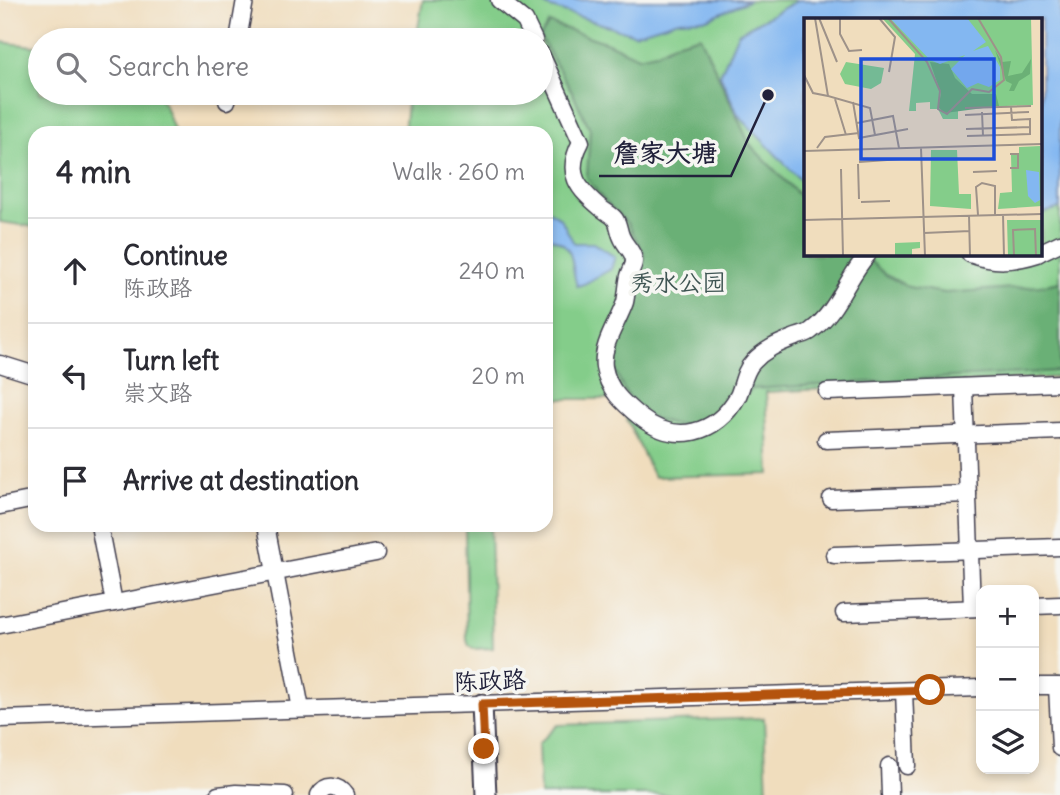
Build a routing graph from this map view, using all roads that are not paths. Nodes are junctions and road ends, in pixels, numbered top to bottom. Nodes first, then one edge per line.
1 (245, 0) edge
2 (499, 0) edge
3 (240, 28) edge
4 (528, 28) edge
5 (553, 80) edge
6 (1060, 243) edge
7 (1042, 252) edge
8 (866, 256) edge
9 (976, 256) edge
10 (1027, 256) edge
11 (0, 363) edge
12 (28, 373) edge
13 (1060, 383) edge
14 (964, 387) junction
15 (827, 392) dead end
16 (1060, 431) edge
17 (965, 435) junction
18 (826, 440) dead end
19 (968, 494) junction
20 (831, 499) dead end
21 (28, 500) edge
22 (0, 506) edge
23 (100, 532) edge
24 (267, 532) edge
25 (1060, 547) edge
26 (970, 550) junction
27 (376, 553) dead end
28 (834, 555) dead end
29 (275, 572) junction
30 (976, 600) edge
31 (114, 603) junction
32 (1060, 605) edge
33 (1039, 606) edge
34 (976, 608) edge
35 (844, 613) dead end
36 (0, 625) edge
37 (1059, 686) edge
38 (1039, 687) edge
39 (976, 688) edge
40 (904, 691) junction
41 (482, 704) junction
42 (301, 709) junction
43 (0, 719) edge
44 (1060, 748) edge
45 (889, 766) dead end
46 (908, 766) dead end
47 (218, 795) edge
48 (285, 795) edge
49 (319, 795) edge
50 (345, 795) edge
51 (486, 795) edge
52 (890, 795) edge

1 - 3 street
2 - 4 street
5 - 8 street
6 - 7 street
9 - 10 street
11 - 12 street
13 - 14 street
14 - 15 street
14 - 17 street
16 - 17 street
17 - 18 street
17 - 19 street
19 - 20 street
19 - 26 street
21 - 22 street
23 - 31 street
24 - 29 street
25 - 26 street
26 - 28 street
26 - 30 street
27 - 29 street
29 - 31 street
29 - 42 street
31 - 36 street
32 - 33 street
34 - 35 street
37 - 38 street
37 - 44 street
39 - 40 street, 陈政路
40 - 41 street, 陈政路
40 - 46 street
41 - 42 street, 陈政路
41 - 51 main road
42 - 43 street, 陈政路
45 - 52 street
47 - 48 street
49 - 50 street

